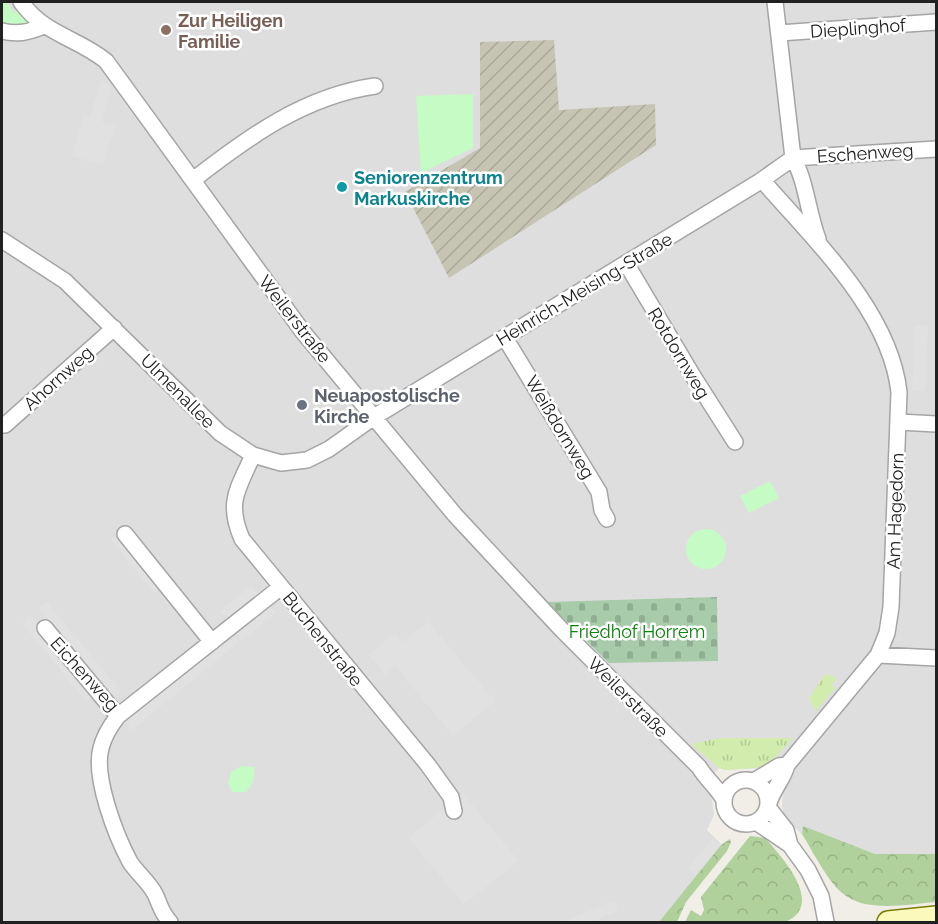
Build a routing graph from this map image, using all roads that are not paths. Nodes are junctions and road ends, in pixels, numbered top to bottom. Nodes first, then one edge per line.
1 (21, 2) edge
2 (776, 2) edge
3 (936, 22) edge
4 (44, 26) junction
5 (2, 31) edge
6 (779, 33) junction
7 (375, 86) dead end
8 (936, 149) edge
9 (793, 158) junction
10 (191, 177) junction
11 (762, 180) junction
12 (2, 240) edge
13 (820, 244) junction
14 (626, 263) junction
15 (114, 328) junction
16 (505, 338) junction
17 (374, 417) junction
18 (899, 422) junction
19 (936, 424) edge
20 (2, 425) edge
21 (735, 442) dead end
22 (253, 455) junction
23 (607, 519) dead end
24 (125, 534) dead end
25 (281, 587) junction
26 (45, 628) dead end
27 (212, 642) junction
28 (878, 655) junction
29 (936, 658) edge
30 (118, 716) junction
31 (787, 765) junction
32 (699, 767) junction
33 (754, 781) junction
34 (736, 782) junction
35 (724, 800) junction
36 (768, 805) junction
37 (454, 811) dead end
38 (756, 822) junction
39 (790, 845) junction
40 (936, 917) edge
41 (170, 922) edge
42 (826, 922) edge
43 (888, 922) edge

1 - 4 street, Weilerstraße
2 - 6 street, Am Hagedorn
3 - 6 street, Dieplinghof
4 - 5 street
4 - 10 street, Weilerstraße
6 - 9 street, Am Hagedorn
7 - 10 street
8 - 9 street, Eschenweg
9 - 11 street, Heinrich-Meising-Straße
9 - 13 street, Am Hagedorn
10 - 17 street, Weilerstraße
11 - 13 street, Am Hagedorn
11 - 14 street, Heinrich-Meising-Straße
12 - 15 street, Ulmenallee
13 - 18 street, Am Hagedorn
14 - 16 street, Heinrich-Meising-Straße
14 - 21 street, Rotdornweg
15 - 20 street, Ahornweg
15 - 22 street, Ulmenallee
16 - 17 street, Heinrich-Meising-Straße
16 - 23 street, Weißdornweg
17 - 22 street, Ulmenallee
17 - 32 street, Weilerstraße
18 - 19 street
18 - 28 street, Am Hagedorn
22 - 25 street, Buchenstraße
24 - 27 street
25 - 27 street, Eichenweg
25 - 37 street, Buchenstraße
26 - 30 street, Eichenweg
27 - 30 street, Eichenweg
28 - 29 street
28 - 31 street, Am Hagedorn
30 - 41 street
31 - 33 street, Am Hagedorn
31 - 36 street, Am Hagedorn
32 - 34 street, Weilerstraße
32 - 35 street, Weilerstraße
33 - 34 street
33 - 36 street
34 - 35 street
35 - 38 street
36 - 38 street
36 - 39 street
38 - 39 street
39 - 42 street
40 - 43 main road

